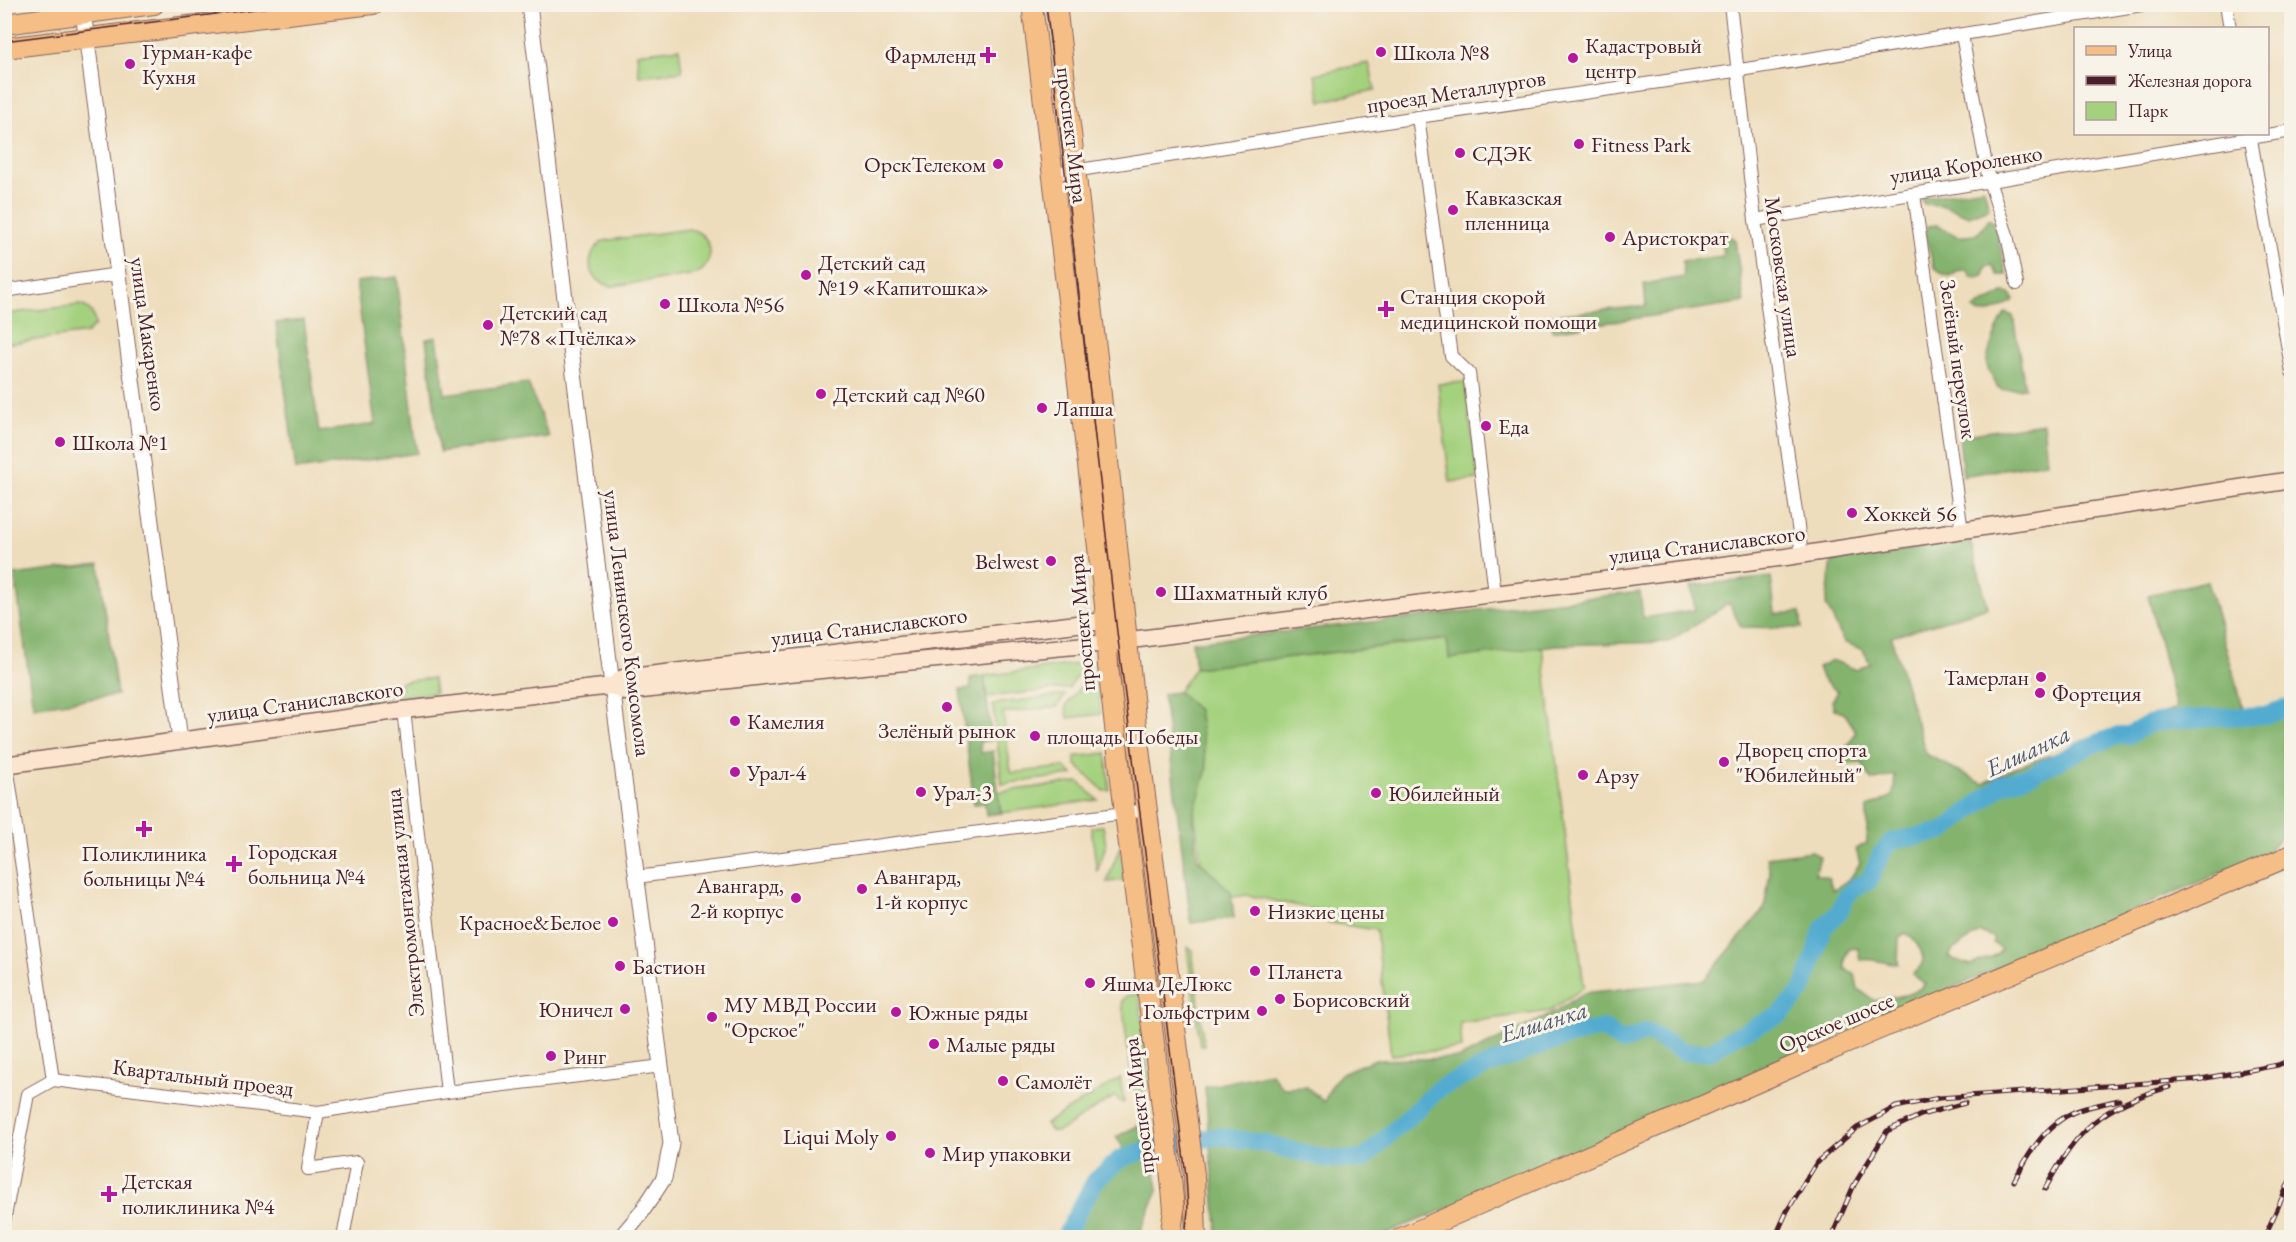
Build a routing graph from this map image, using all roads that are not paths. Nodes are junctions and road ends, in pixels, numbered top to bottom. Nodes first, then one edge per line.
1 (154, 4) edge
2 (373, 4) edge
3 (529, 4) edge
4 (1032, 4) edge
5 (1056, 4) edge
6 (1730, 4) edge
7 (2148, 4) edge
8 (2226, 4) edge
9 (311, 8) edge
10 (83, 9) edge
11 (4, 24) edge
12 (2230, 27) edge
13 (1962, 35) junction
14 (86, 37) junction
15 (4, 48) edge
16 (1737, 71) junction
17 (1067, 101) junction
18 (1045, 103) junction
19 (1418, 117) junction
20 (2292, 131) edge
21 (2269, 134) edge
22 (2250, 136) edge
23 (1076, 171) junction
24 (1054, 174) junction
25 (1989, 181) junction
26 (1914, 194) junction
27 (1080, 204) junction
28 (1058, 206) junction
29 (1755, 220) junction
30 (118, 274) junction
31 (2017, 284) dead end
32 (4, 291) edge
33 (1097, 357) junction
34 (1075, 360) junction
35 (2292, 372) edge
36 (1108, 458) junction
37 (1087, 460) junction
38 (2292, 480) edge
39 (1112, 493) junction
40 (1091, 495) junction
41 (1962, 531) junction
42 (1802, 555) junction
43 (1495, 594) junction
44 (1104, 621) junction
45 (1126, 640) junction
46 (1107, 643) junction
47 (612, 686) junction
48 (404, 710) junction
49 (180, 741) junction
50 (6, 765) edge
51 (1147, 810) junction
52 (1125, 813) junction
53 (2292, 855) edge
54 (637, 877) junction
55 (662, 1066) junction
56 (53, 1080) junction
57 (447, 1092) junction
58 (318, 1112) junction
59 (4, 1222) edge
60 (622, 1235) edge
61 (343, 1238) edge
62 (1170, 1238) edge
63 (1196, 1238) edge
64 (1401, 1238) edge

1 - 10 main road
2 - 9 main road
3 - 47 street, улица Ленинского Комсомола
4 - 18 main road, проспект Мира
5 - 17 main road, проспект Мира
6 - 16 street, Московская улица
7 - 13 street, проезд Металлургов
8 - 12 street
9 - 14 main road
10 - 11 main road
10 - 14 street, улица Макаренко
13 - 16 street, проезд Металлургов
13 - 25 street
14 - 15 main road
14 - 30 street, улица Макаренко
16 - 19 street, проезд Металлургов
16 - 29 street, Московская улица
17 - 18 street
17 - 23 main road, проспект Мира
18 - 24 main road, проспект Мира
19 - 23 street, проезд Металлургов
19 - 43 street
20 - 21 street, улица Короленко
22 - 25 street, улица Короленко
22 - 35 street
23 - 24 street, проезд Металлургов
23 - 27 main road, проспект Мира
24 - 28 main road, проспект Мира
25 - 26 street, улица Короленко
25 - 31 street
26 - 29 street, улица Короленко
26 - 41 street, Зелёный переулок
27 - 28 street
27 - 33 main road, проспект Мира
28 - 34 main road, проспект Мира
29 - 42 street, Московская улица
30 - 32 street
30 - 49 street, улица Макаренко
33 - 34 street
33 - 36 main road, проспект Мира
34 - 37 main road, проспект Мира
36 - 37 street
36 - 39 main road, проспект Мира
37 - 40 main road, проспект Мира
38 - 41 main road, улица Станиславского
39 - 40 street
39 - 45 main road, проспект Мира
40 - 44 main road, проспект Мира
41 - 42 main road, улица Станиславского
42 - 43 main road, улица Станиславского
43 - 45 main road, улица Станиславского
44 - 45 main road
44 - 46 main road, проспект Мира
44 - 47 main road, улица Станиславского
45 - 46 main road, улица Станиславского
45 - 51 main road, проспект Мира
46 - 47 main road, улица Станиславского
46 - 52 main road, проспект Мира
47 - 48 main road, улица Станиславского
47 - 54 street, улица Ленинского Комсомола
48 - 49 main road, улица Станиславского
48 - 57 street, Электромонтажная улица
49 - 50 main road, улица Станиславского
50 - 56 street
51 - 52 street
51 - 63 main road, проспект Мира
52 - 54 street
52 - 62 main road, проспект Мира
53 - 64 main road, Орское шоссе
54 - 55 street, улица Ленинского Комсомола
55 - 57 street, Квартальный проезд
55 - 60 street, улица Ленинского Комсомола
56 - 58 street, Квартальный проезд
56 - 59 street
57 - 58 street, Квартальный проезд
58 - 61 street

